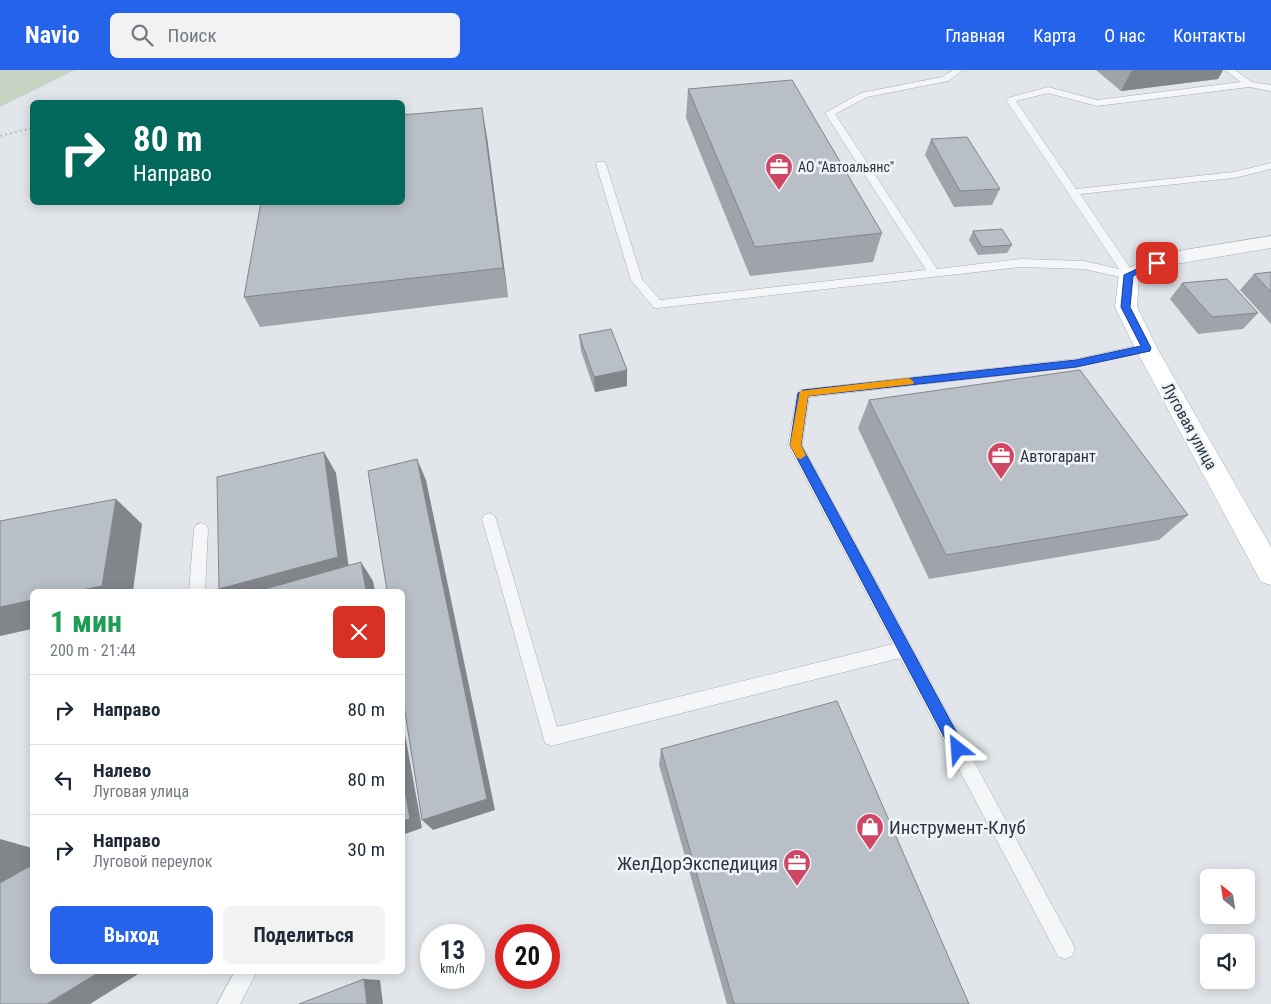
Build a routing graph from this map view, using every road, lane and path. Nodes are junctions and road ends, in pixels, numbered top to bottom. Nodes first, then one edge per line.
1 (959, 70) edge
2 (1230, 70) edge
3 (1248, 84) junction
4 (1271, 88) edge
5 (30, 128) edge
6 (0, 136) edge
7 (601, 164) dead end
8 (1271, 166) edge
9 (1073, 192) junction
10 (1271, 242) edge
11 (934, 273) junction
12 (1128, 275) junction
13 (1146, 348) junction
14 (489, 520) dead end
15 (202, 529) dead end
16 (1271, 573) edge
17 (197, 589) edge
18 (904, 649) junction
19 (1065, 949) dead end
20 (245, 974) edge
21 (228, 1004) edge

1 - 11 lane
2 - 3 lane
3 - 4 lane
3 - 9 lane
5 - 6 path
7 - 11 lane
8 - 9 lane
9 - 12 lane
10 - 12 street
11 - 12 lane
12 - 13 street, Луговая улица
13 - 16 street, Луговая улица
13 - 18 lane
14 - 18 lane
15 - 17 lane
18 - 19 lane
20 - 21 lane

